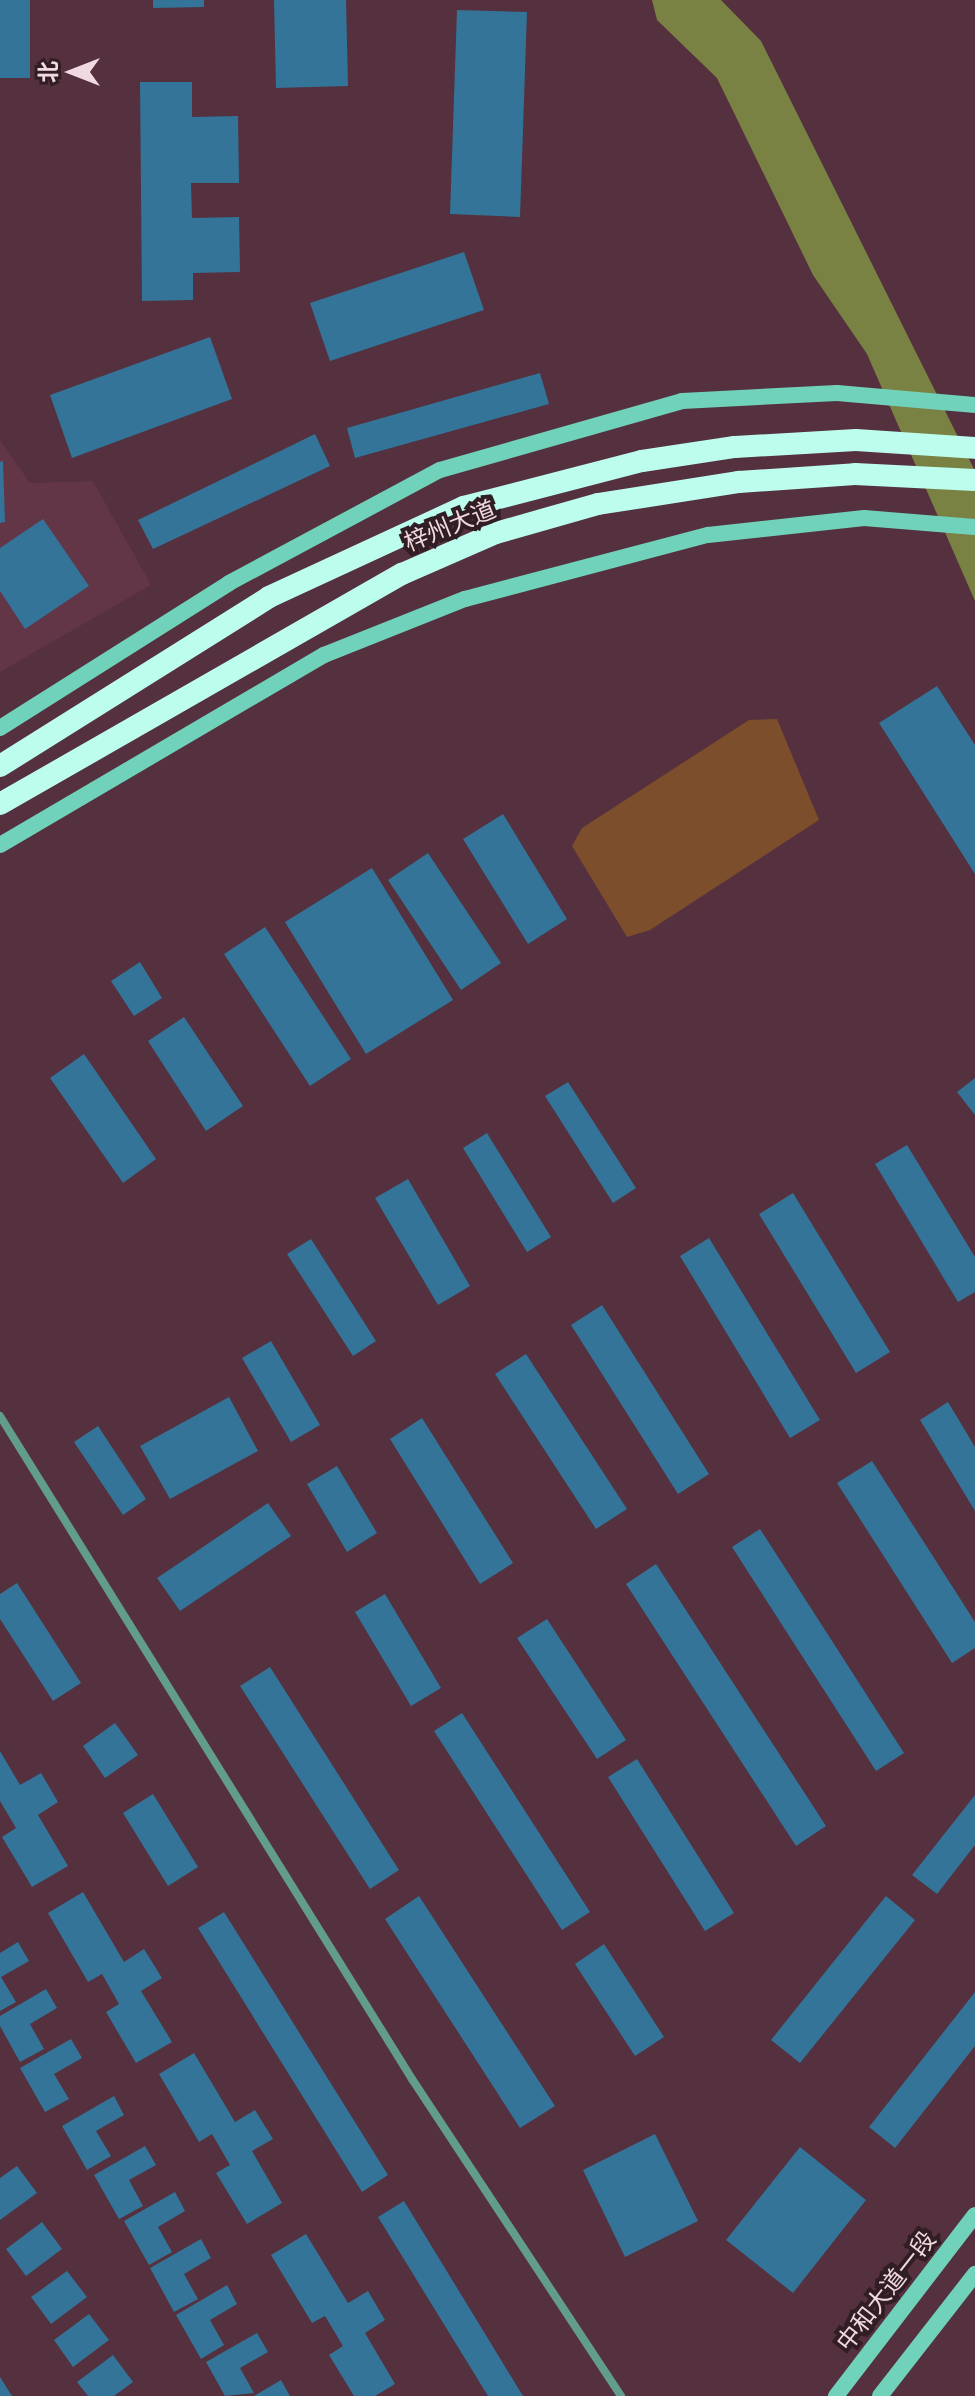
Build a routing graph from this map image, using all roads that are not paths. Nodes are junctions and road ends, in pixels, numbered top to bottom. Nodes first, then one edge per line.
1 (975, 405) edge
2 (975, 448) edge
3 (975, 480) edge
4 (975, 527) edge
5 (0, 728) edge
6 (0, 766) edge
7 (0, 804) edge
8 (0, 845) edge
9 (0, 1416) edge
10 (975, 2215) edge
11 (975, 2274) edge
12 (621, 2396) edge
13 (836, 2396) edge
14 (880, 2396) edge

1 - 5 main road
2 - 6 highway, 梓州大道
3 - 7 highway, 梓州大道
4 - 8 main road
9 - 12 street
10 - 13 main road, 中和大道一段
11 - 14 main road

